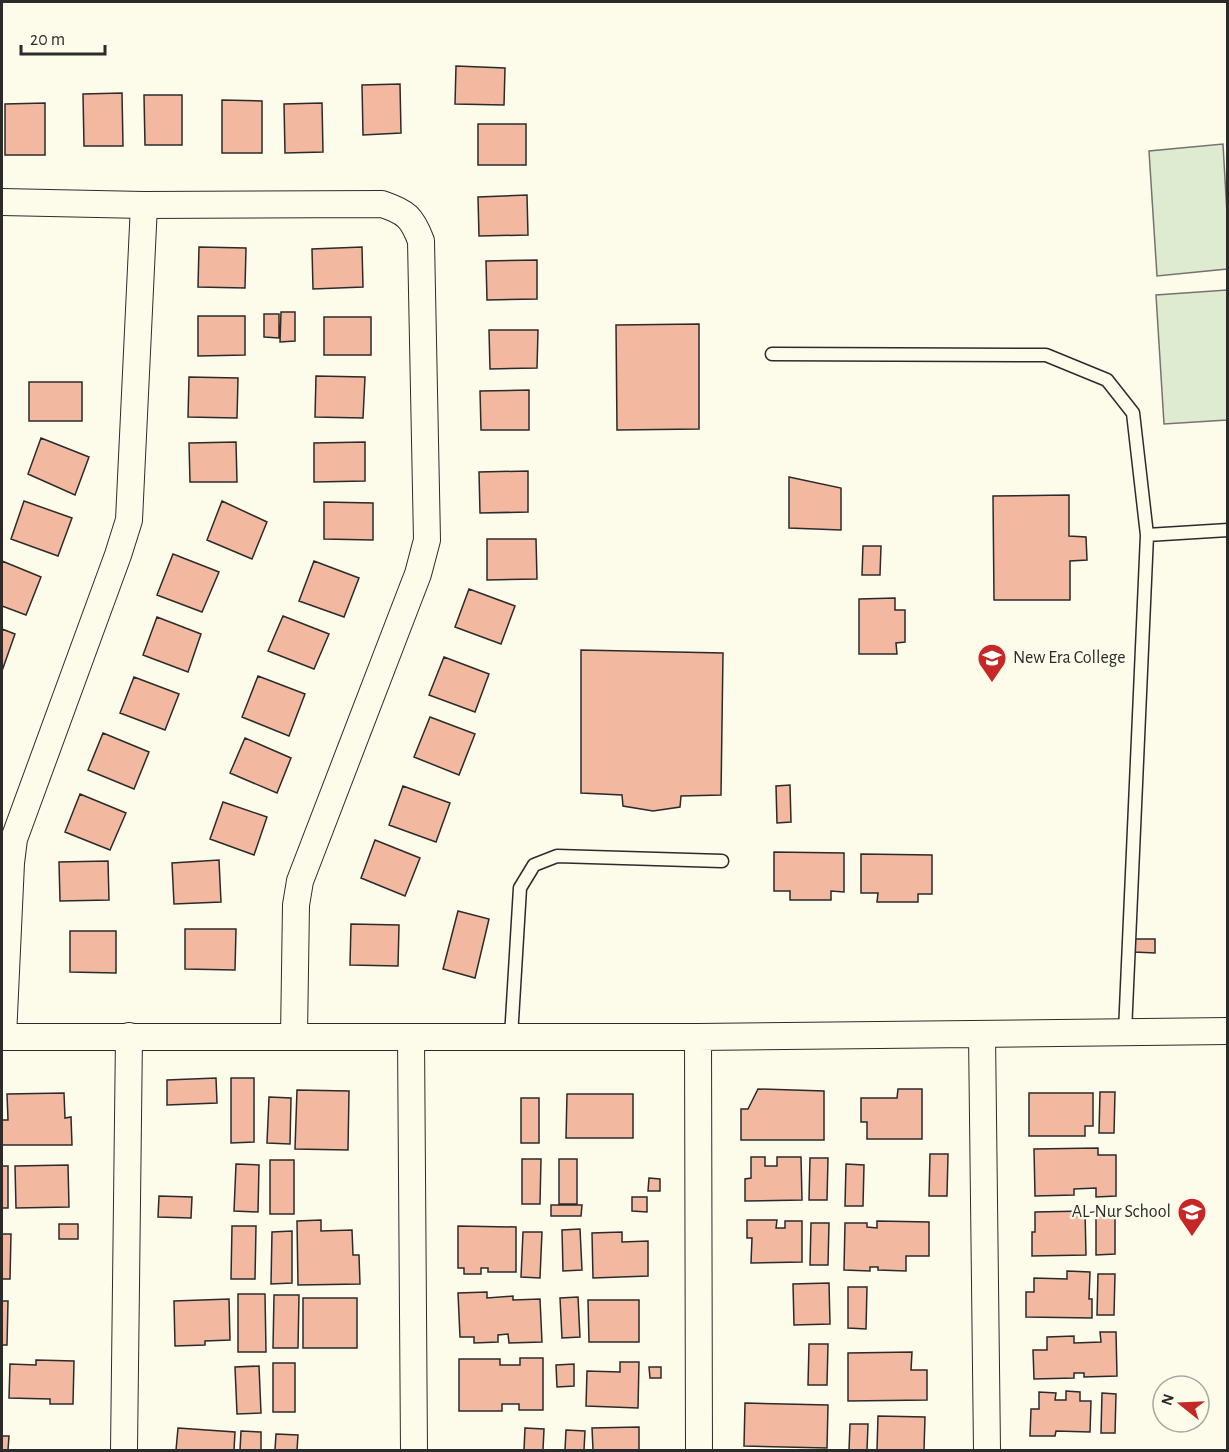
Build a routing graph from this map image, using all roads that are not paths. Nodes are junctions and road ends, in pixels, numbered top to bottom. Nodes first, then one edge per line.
1 (2, 202) edge
2 (144, 205) junction
3 (772, 354) dead end
4 (1227, 530) edge
5 (1147, 535) junction
6 (722, 861) dead end
7 (1227, 1031) edge
8 (1125, 1032) junction
9 (982, 1034) junction
10 (129, 1036) junction
11 (294, 1036) junction
12 (2, 1037) edge
13 (411, 1037) junction
14 (511, 1037) junction
15 (699, 1037) junction
16 (124, 1450) edge
17 (414, 1450) edge
18 (699, 1450) edge
19 (987, 1450) edge

1 - 2 street
2 - 11 street
2 - 12 street
3 - 5 lane
4 - 5 lane
5 - 8 lane
6 - 14 lane
7 - 8 street
8 - 9 street
9 - 15 street
9 - 19 street
10 - 11 street
10 - 12 street
10 - 16 street
11 - 13 street
13 - 14 street
13 - 17 street
14 - 15 street
15 - 18 street

